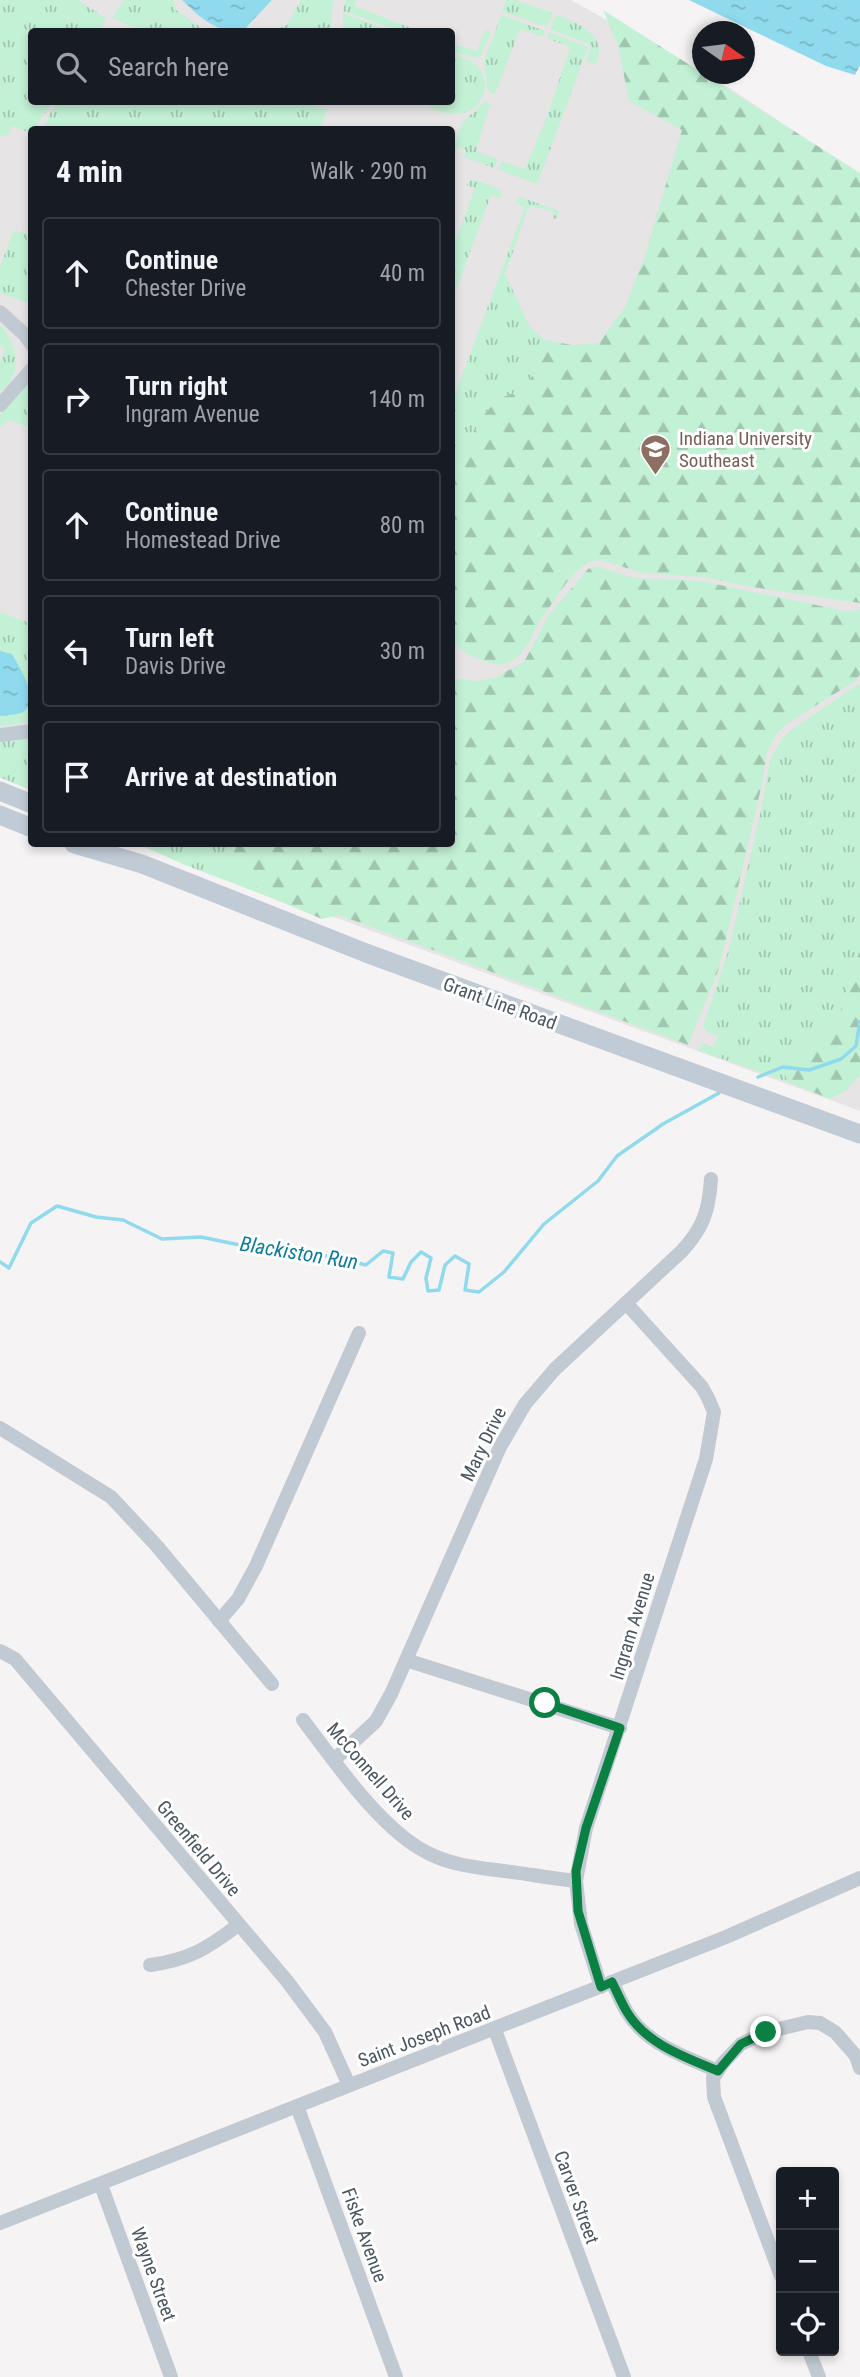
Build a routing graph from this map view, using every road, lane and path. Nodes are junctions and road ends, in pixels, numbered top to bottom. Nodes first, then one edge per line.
1 (0, 312) edge
2 (28, 340) edge
3 (28, 374) edge
4 (0, 405) edge
5 (28, 732) edge
6 (0, 735) edge
7 (0, 791) edge
8 (28, 802) edge
9 (0, 815) edge
10 (28, 826) edge
11 (84, 847) edge
12 (112, 847) edge
13 (142, 864) junction
14 (860, 1134) edge
15 (710, 1179) dead end
16 (626, 1303) junction
17 (359, 1333) dead end
18 (0, 1428) edge
19 (219, 1621) junction
20 (0, 1651) edge
21 (405, 1660) junction
22 (272, 1684) dead end
23 (303, 1720) dead end
24 (620, 1728) junction
25 (334, 1760) junction
26 (860, 1878) edge
27 (576, 1881) junction
28 (238, 1925) junction
29 (150, 1965) dead end
30 (606, 1984) junction
31 (495, 2030) junction
32 (860, 2068) edge
33 (716, 2075) junction
34 (349, 2085) junction
35 (297, 2106) junction
36 (101, 2185) junction
37 (0, 2223) edge
38 (776, 2263) edge
39 (811, 2356) edge
40 (171, 2377) edge
41 (397, 2377) edge
42 (624, 2377) edge
43 (819, 2377) edge

1 - 2 street
3 - 4 street
5 - 6 street
7 - 8 main road
9 - 10 main road
11 - 13 main road, Grant Line Road
12 - 13 main road, Grant Line Road
13 - 14 main road, Grant Line Road
15 - 16 street, Mary Drive
16 - 21 street, Mary Drive
16 - 24 street, Ingram Avenue
17 - 19 street
18 - 19 street
19 - 22 street
20 - 28 street, Greenfield Drive
21 - 24 street
21 - 25 street, Mary Drive
23 - 25 street, McConnell Drive
24 - 27 street, Ingram Avenue
25 - 27 street, McConnell Drive
26 - 30 street, Saint Joseph Road
27 - 30 street, Ingram Avenue
28 - 29 street
28 - 34 street, Greenfield Drive
30 - 31 street, Saint Joseph Road
30 - 33 street, Ingram Avenue
31 - 34 street, Saint Joseph Road
31 - 42 street, Carver Street
32 - 33 street
33 - 38 street
34 - 35 street, Saint Joseph Road
35 - 36 street, Saint Joseph Road
35 - 41 street, Fiske Avenue
36 - 37 street, Saint Joseph Road
36 - 40 street, Wayne Street
39 - 43 street

